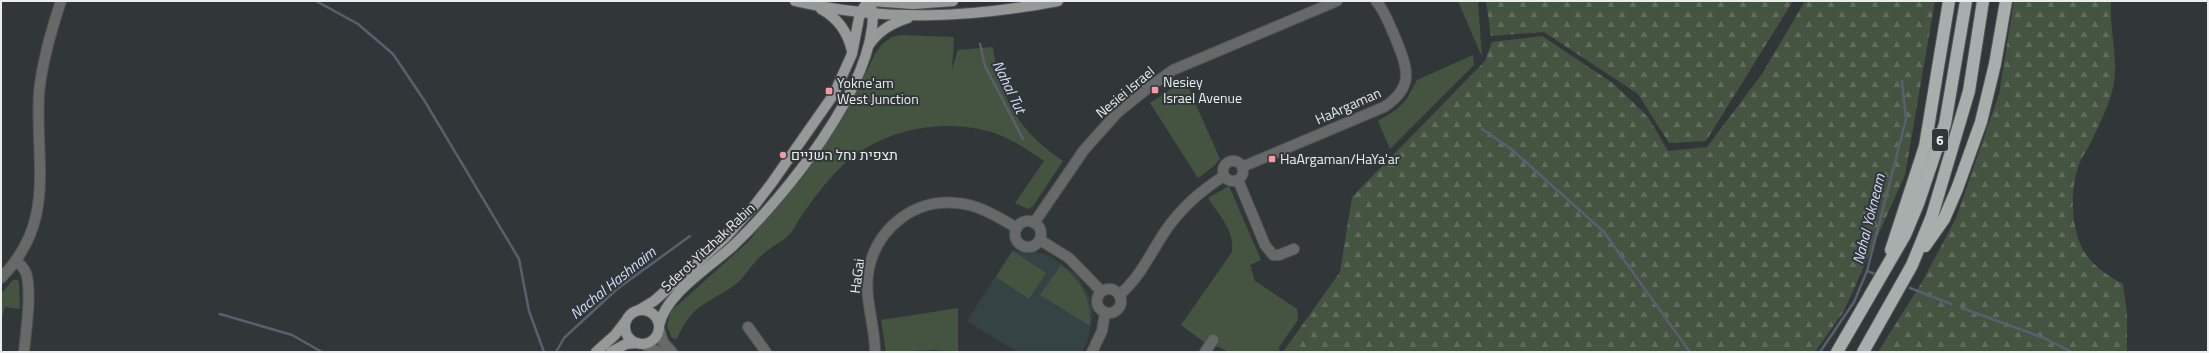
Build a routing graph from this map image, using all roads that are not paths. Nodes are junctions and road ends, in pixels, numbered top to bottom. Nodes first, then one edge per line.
1 (61, 1) edge
2 (795, 1) edge
3 (869, 1) edge
4 (872, 1) edge
5 (953, 1) edge
6 (1058, 1) edge
7 (1337, 1) edge
8 (1949, 1) edge
9 (1966, 1) edge
10 (1983, 1) edge
11 (2006, 1) edge
12 (1380, 4) edge
13 (814, 6) junction
14 (860, 13) junction
15 (874, 14) junction
16 (913, 17) junction
17 (868, 47) junction
18 (852, 54) junction
19 (1242, 167) junction
20 (1224, 176) junction
21 (1238, 180) junction
22 (1034, 223) junction
23 (1017, 228) junction
24 (1040, 240) junction
25 (1294, 249) dead end
26 (16, 261) junction
27 (1912, 265) junction
28 (1885, 269) junction
29 (1, 278) edge
30 (1101, 291) junction
31 (1119, 295) junction
32 (639, 310) junction
33 (1105, 312) junction
34 (625, 322) junction
35 (659, 327) junction
36 (748, 327) dead end
37 (1213, 340) dead end
38 (640, 344) junction
39 (1207, 351) edge
40 (24, 352) edge
41 (596, 352) edge
42 (611, 352) edge
43 (659, 352) edge
44 (672, 352) edge
45 (766, 352) edge
46 (875, 352) edge
47 (1092, 352) edge
48 (1837, 352) edge
49 (1863, 352) edge

1 - 26 street
2 - 13 main road
3 - 14 main road, Sderot Yitzhak Rabin
3 - 15 main road, Sderot Yitzhak Rabin
4 - 5 main road
6 - 16 main road
7 - 22 street, Nesiei Israel
8 - 28 highway
9 - 28 highway, 6
10 - 27 highway, 6
11 - 27 highway
12 - 19 street, HaArgaman
13 - 14 main road
13 - 18 main road
14 - 15 main road
14 - 18 main road, Sderot Yitzhak Rabin
15 - 16 main road
15 - 17 main road, Sderot Yitzhak Rabin
16 - 17 main road
17 - 35 main road, Sderot Yitzhak Rabin
18 - 32 main road, Sderot Yitzhak Rabin
19 - 20 street
19 - 21 street
20 - 21 street
20 - 31 street
21 - 25 street
22 - 23 street
22 - 24 street
23 - 24 street
23 - 46 street, HaGai
24 - 30 street
26 - 29 street
26 - 40 street
27 - 49 highway, 6
28 - 48 highway, 6
30 - 31 street
30 - 33 street
31 - 33 street
32 - 34 main road
32 - 35 main road
33 - 47 street
34 - 38 main road
34 - 41 main road
35 - 38 main road
35 - 44 street
36 - 45 street
37 - 39 street
38 - 42 main road
38 - 43 street

